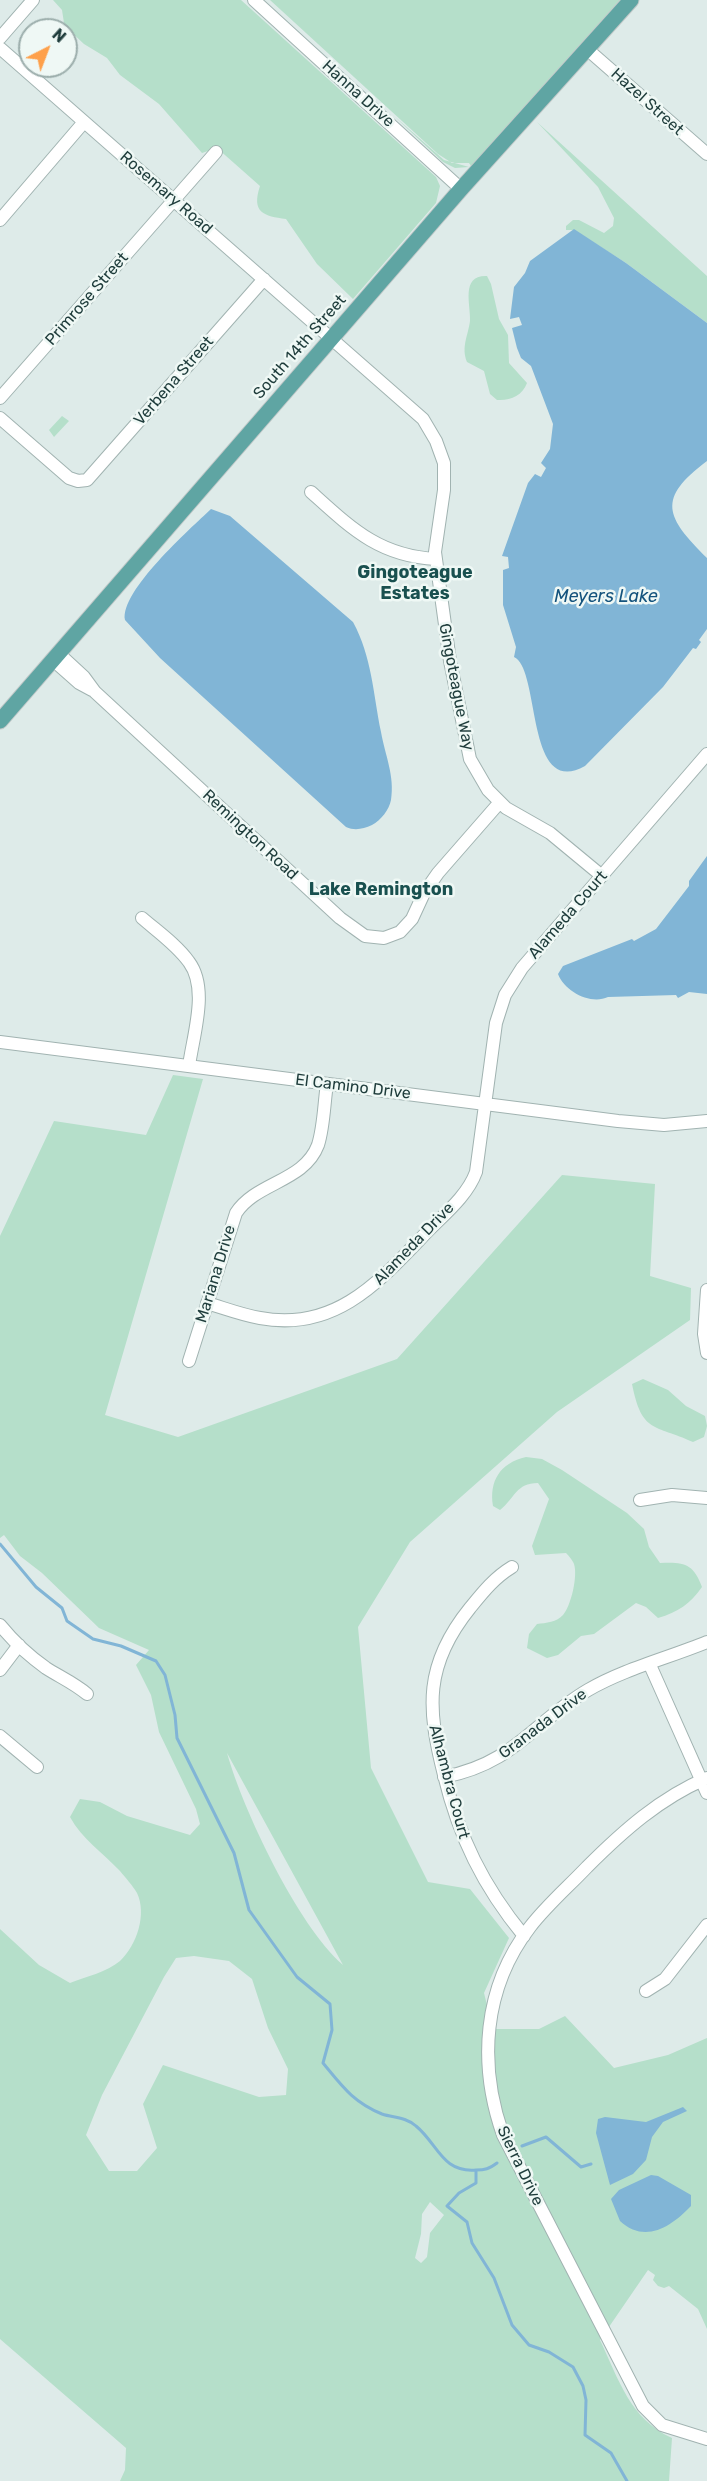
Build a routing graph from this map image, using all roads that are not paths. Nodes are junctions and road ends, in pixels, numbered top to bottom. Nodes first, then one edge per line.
1 (33, 0) edge
2 (254, 0) edge
3 (631, 0) edge
4 (0, 38) edge
5 (0, 48) edge
6 (587, 49) junction
7 (84, 122) junction
8 (216, 152) dead end
9 (707, 154) edge
10 (461, 189) junction
11 (174, 200) junction
12 (0, 220) edge
13 (264, 279) junction
14 (332, 338) junction
15 (0, 398) edge
16 (0, 417) edge
17 (311, 492) dead end
18 (436, 559) junction
19 (55, 657) junction
20 (0, 721) edge
21 (707, 754) edge
22 (500, 802) junction
23 (603, 876) junction
24 (142, 918) dead end
25 (0, 1042) edge
26 (189, 1066) junction
27 (327, 1084) junction
28 (486, 1104) junction
29 (707, 1121) edge
30 (707, 1290) edge
31 (207, 1303) junction
32 (707, 1353) edge
33 (189, 1361) dead end
34 (707, 1498) edge
35 (640, 1500) dead end
36 (512, 1567) dead end
37 (0, 1625) edge
38 (707, 1642) edge
39 (19, 1645) junction
40 (650, 1665) junction
41 (0, 1670) edge
42 (87, 1694) dead end
43 (0, 1736) edge
44 (37, 1767) dead end
45 (444, 1777) junction
46 (704, 1779) edge
47 (707, 1793) edge
48 (707, 1925) edge
49 (524, 1936) junction
50 (646, 1991) dead end
51 (707, 2439) edge

1 - 4 street
2 - 10 street, Hanna Drive
3 - 6 main road, South 14th Street
5 - 7 street, Rosemary Road
6 - 9 street, Hazel Street
6 - 10 main road, South 14th Street
7 - 11 street, Rosemary Road
7 - 12 street
8 - 11 street, Primrose Street
10 - 14 main road, South 14th Street
11 - 13 street, Rosemary Road
11 - 15 street, Primrose Street
13 - 14 street, Rosemary Road
13 - 16 street, Verbena Street
14 - 18 street, Gingoteague Way
14 - 19 main road, South 14th Street
17 - 18 street
18 - 22 street, Gingoteague Way
19 - 20 main road, South 14th Street
19 - 22 street, Remington Road
21 - 23 street, Alameda Court
22 - 23 street, Gingoteague Way
23 - 28 street, Alameda Court
24 - 26 street
25 - 26 street, El Camino Drive
26 - 27 street, El Camino Drive
27 - 28 street, El Camino Drive
27 - 31 street, Mariana Drive
28 - 29 street, El Camino Drive
28 - 31 street, Alameda Drive
30 - 32 street
31 - 33 street, Mariana Drive
34 - 35 street
36 - 45 street, Alhambra Court
37 - 39 street
38 - 40 street, Granada Drive
39 - 41 street
39 - 42 street
40 - 45 street, Granada Drive
40 - 46 street
43 - 44 street
45 - 49 street, Alhambra Court
46 - 47 street
46 - 49 street, Sierra Drive
48 - 50 street
49 - 51 street, Sierra Drive

